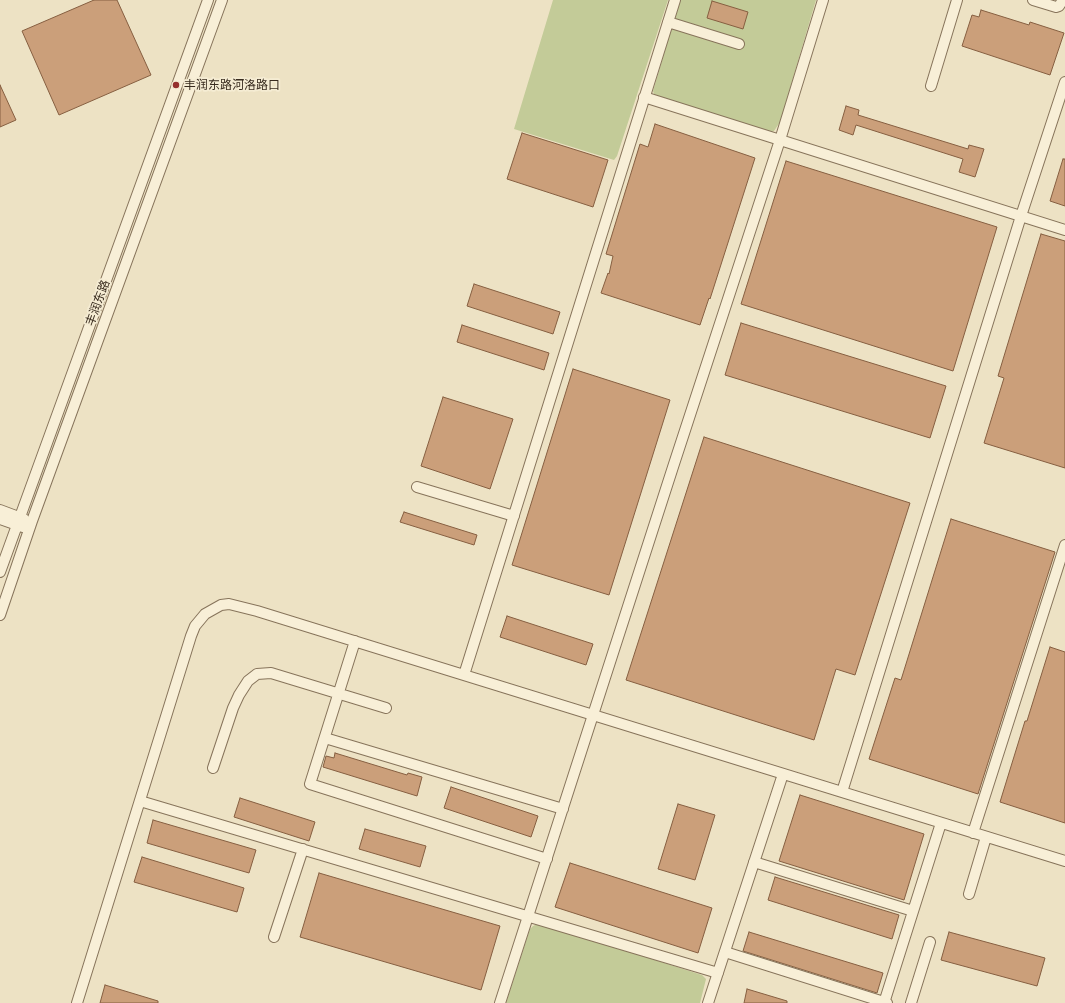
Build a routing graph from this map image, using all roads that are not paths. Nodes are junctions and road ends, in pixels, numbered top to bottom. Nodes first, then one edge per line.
1 (208, 0) edge
2 (222, 0) edge
3 (674, 0) edge
4 (823, 0) edge
5 (957, 0) edge
6 (1033, 0) edge
7 (1063, 0) edge
8 (668, 22) junction
9 (739, 44) dead end
10 (1065, 82) edge
11 (931, 86) dead end
12 (644, 97) junction
13 (780, 140) junction
14 (1021, 216) junction
15 (1065, 230) edge
16 (417, 487) dead end
17 (0, 510) edge
18 (514, 516) junction
19 (0, 519) edge
20 (18, 521) junction
21 (31, 525) junction
22 (1065, 545) edge
23 (0, 572) edge
24 (0, 615) edge
25 (355, 642) junction
26 (464, 675) junction
27 (339, 693) junction
28 (386, 708) dead end
29 (593, 715) junction
30 (325, 738) junction
31 (213, 768) dead end
32 (783, 774) junction
33 (842, 792) junction
34 (140, 801) junction
35 (563, 809) junction
36 (941, 823) junction
37 (973, 833) junction
38 (986, 837) junction
39 (303, 849) junction
40 (547, 859) junction
41 (1065, 861) edge
42 (754, 862) junction
43 (969, 894) dead end
44 (913, 911) junction
45 (528, 916) junction
46 (274, 937) dead end
47 (930, 942) dead end
48 (725, 952) junction
49 (718, 973) junction
50 (77, 1003) edge
51 (500, 1003) edge
52 (708, 1003) edge
53 (885, 1003) edge
54 (911, 1003) edge

1 - 20 street, 丰润东路
2 - 21 street, 丰润东路
3 - 8 street
4 - 13 street
5 - 11 street
6 - 7 street
8 - 9 street
8 - 12 street
10 - 14 street
12 - 13 street
12 - 18 street
13 - 14 street
13 - 29 street
14 - 15 street
14 - 33 street
16 - 18 street
17 - 20 street
18 - 26 street
19 - 20 street
20 - 21 street
20 - 23 street, 丰润东路
21 - 24 street, 丰润东路
22 - 37 street
25 - 26 street
25 - 27 street
25 - 34 street
26 - 29 street
27 - 28 street
27 - 30 street
27 - 31 street
29 - 32 street
29 - 35 street
30 - 35 street
30 - 40 street
32 - 33 street
32 - 42 street
33 - 36 street
34 - 39 street
34 - 50 street
35 - 40 street
36 - 37 street
36 - 44 street
37 - 38 street
38 - 41 street
38 - 43 street
39 - 45 street
39 - 46 street
40 - 45 street
42 - 44 street
42 - 48 street
44 - 53 street
45 - 49 street
45 - 51 street
47 - 54 street
48 - 49 street
48 - 53 street
49 - 52 street

